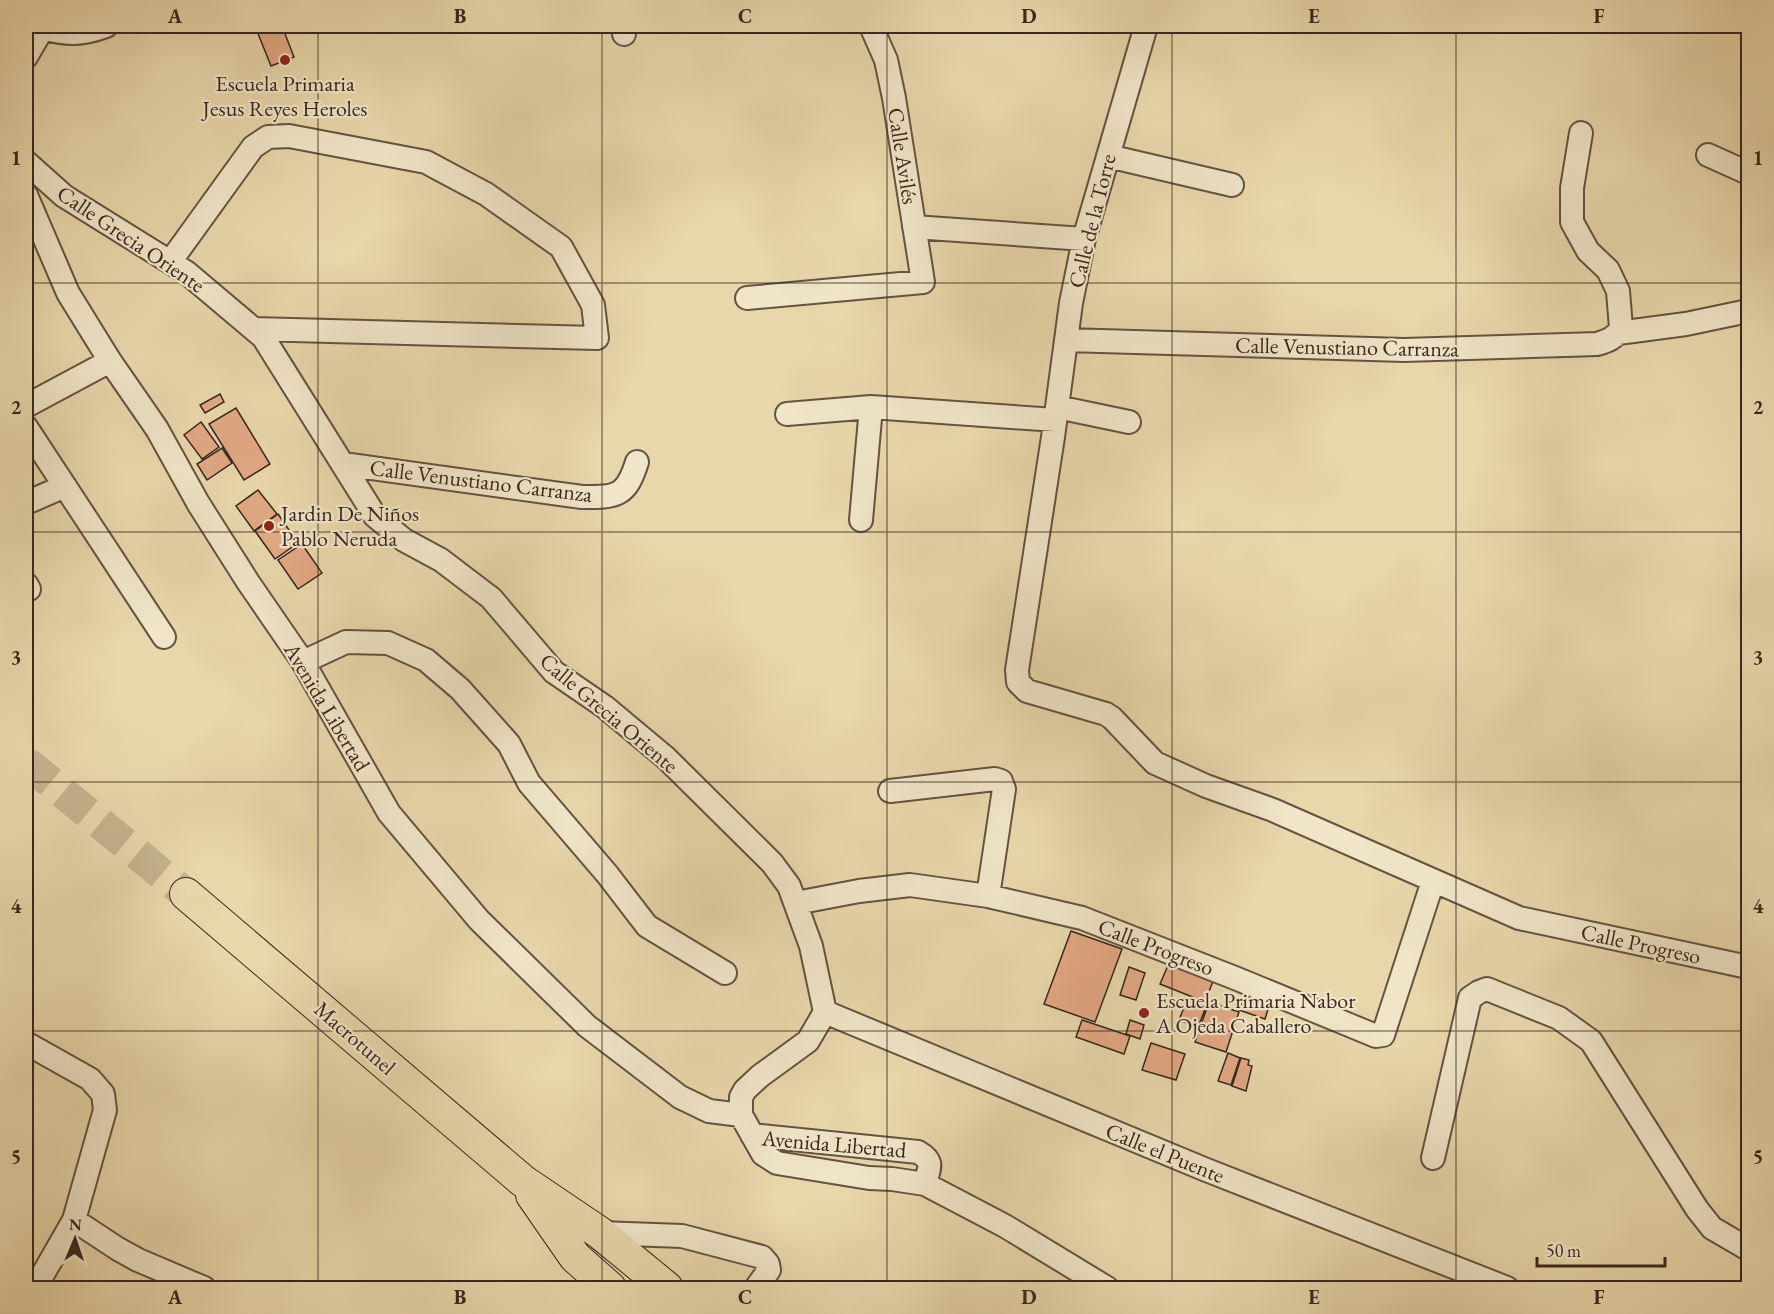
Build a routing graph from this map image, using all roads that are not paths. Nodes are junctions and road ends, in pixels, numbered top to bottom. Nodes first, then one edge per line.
1 (106, 26) edge
2 (872, 26) edge
3 (1146, 26) edge
4 (43, 27) edge
5 (26, 57) edge
6 (1581, 133) dead end
7 (1708, 154) dead end
8 (1108, 156) junction
9 (26, 162) edge
10 (1749, 173) edge
11 (1232, 185) dead end
12 (26, 195) edge
13 (914, 227) junction
14 (1084, 239) junction
15 (170, 262) junction
16 (747, 298) dead end
17 (1749, 311) edge
18 (254, 329) junction
19 (1620, 331) junction
20 (1066, 340) junction
21 (110, 361) junction
22 (26, 406) edge
23 (871, 407) junction
24 (1056, 413) junction
25 (787, 414) dead end
26 (1129, 422) dead end
27 (26, 427) edge
28 (637, 462) dead end
29 (343, 464) junction
30 (65, 486) junction
31 (26, 503) edge
32 (861, 520) dead end
33 (164, 637) dead end
34 (303, 662) junction
35 (1018, 682) joint
36 (890, 791) dead end
37 (1433, 881) junction
38 (186, 894) tunnel mouth
39 (988, 896) junction
40 (796, 903) junction
41 (1749, 967) edge
42 (725, 973) dead end
43 (825, 1012) junction
44 (26, 1043) edge
45 (741, 1115) junction
46 (752, 1135) junction
47 (1433, 1158) dead end
48 (523, 1182) junction
49 (925, 1184) junction
50 (74, 1220) junction
51 (600, 1233) junction
52 (1749, 1249) edge
53 (34, 1288) edge
54 (204, 1288) edge
55 (610, 1288) edge
56 (667, 1288) edge
57 (756, 1288) edge
58 (1107, 1288) edge
59 (1507, 1288) edge

1 - 4 street
2 - 13 street, Calle Avilés
3 - 8 street, Calle de la Torre
4 - 5 street
6 - 19 street
7 - 10 street
8 - 11 street
8 - 14 street, Calle de la Torre
9 - 15 street, Calle Grecia Oriente
12 - 21 street, Avenida Libertad
13 - 14 street, Calle Avilés
13 - 16 street
14 - 20 street, Calle de la Torre
15 - 18 street, Calle Grecia Oriente
15 - 18 street
17 - 19 street, Calle Venustiano Carranza
18 - 29 street, Calle Grecia Oriente
19 - 20 street, Calle Venustiano Carranza
20 - 24 street, Calle de la Torre
21 - 22 street
21 - 34 street, Avenida Libertad
23 - 24 street
23 - 25 street
23 - 32 street
24 - 26 street
24 - 35 street, Calle de la Torre
27 - 30 street
28 - 29 street, Calle Venustiano Carranza
29 - 40 street, Calle Grecia Oriente
30 - 31 street
30 - 33 street
34 - 42 street
34 - 45 street, Avenida Libertad
35 - 37 street, Calle Progreso
36 - 39 street
37 - 39 street, Calle Progreso
37 - 41 street, Calle Progreso
38 - 48 highway, Macrotunel
39 - 40 street, Calle Progreso
40 - 43 street, Calle Grecia Oriente
43 - 45 street
43 - 59 street, Calle el Puente
44 - 50 street
45 - 46 street
46 - 49 street, Avenida Libertad
46 - 49 street, Avenida Libertad
47 - 52 street
48 - 51 highway, Macrotunel
48 - 55 highway, Macrotunel
49 - 58 street, Avenida Libertad
50 - 53 street
50 - 54 street
51 - 56 highway, Macrotunel
51 - 57 street

